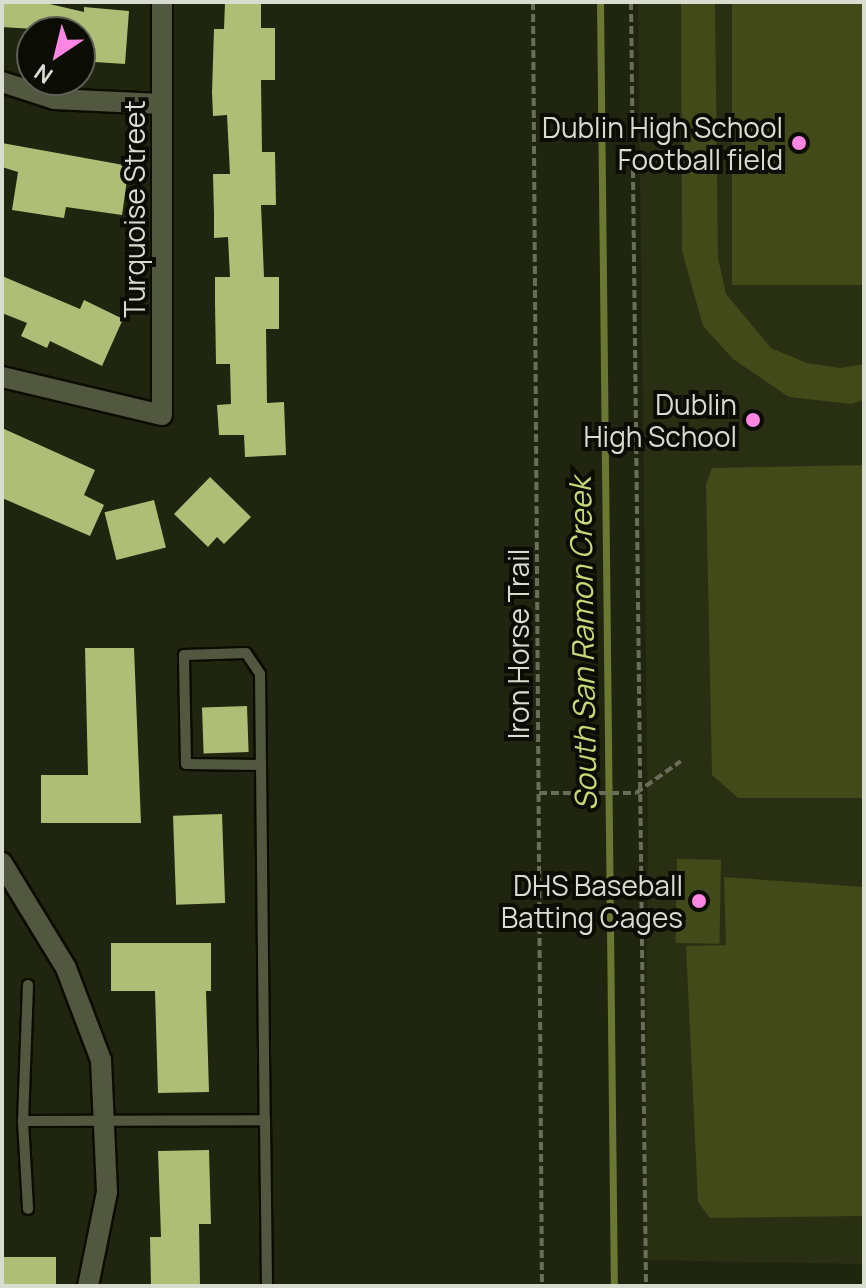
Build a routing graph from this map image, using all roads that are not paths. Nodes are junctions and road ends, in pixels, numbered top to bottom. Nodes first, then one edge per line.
1 (162, 2) edge
2 (2, 82) edge
3 (162, 104) junction
4 (2, 377) edge
5 (261, 765) junction
6 (2, 863) edge
7 (28, 985) dead end
8 (104, 1120) junction
9 (265, 1120) junction
10 (23, 1121) junction
11 (28, 1209) dead end
12 (88, 1286) edge
13 (267, 1286) edge

1 - 3 street, Turquoise Street
2 - 3 street
3 - 4 street, Turquoise Street
5 - 5 lane
5 - 9 lane
6 - 8 street
7 - 10 lane
8 - 9 lane
8 - 10 lane
8 - 12 street
9 - 13 lane
10 - 11 lane

